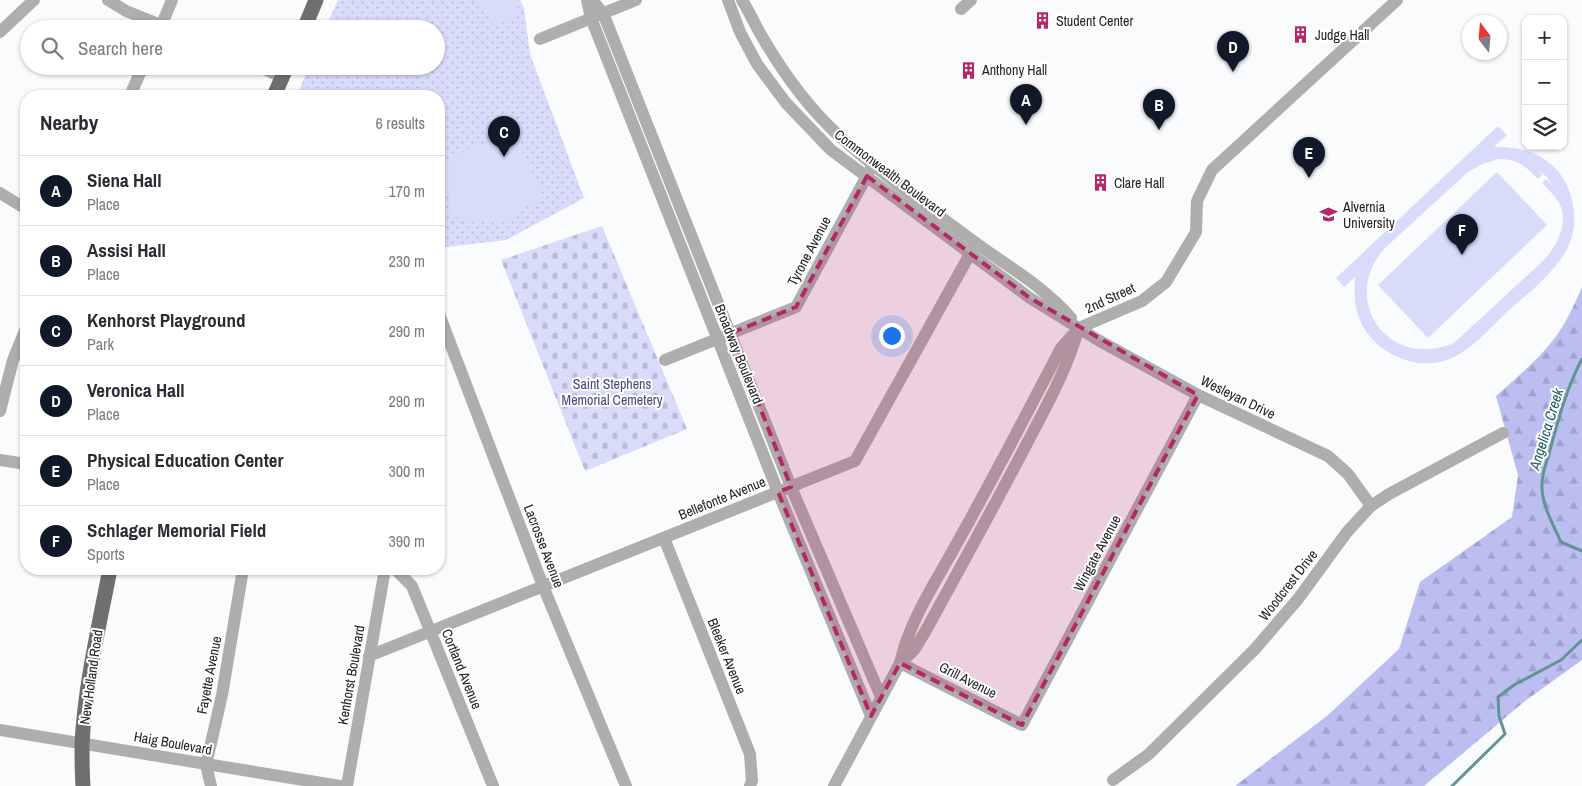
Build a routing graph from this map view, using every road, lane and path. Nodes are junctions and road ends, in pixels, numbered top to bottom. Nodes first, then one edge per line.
1 (34, 0) edge
2 (108, 0) edge
3 (172, 0) edge
4 (316, 0) edge
5 (587, 0) edge
6 (592, 0) edge
7 (636, 0) edge
8 (728, 0) edge
9 (742, 0) edge
10 (971, 0) edge
11 (1396, 0) edge
12 (961, 9) dead end
13 (597, 15) junction
14 (147, 20) edge
15 (166, 20) edge
16 (308, 20) edge
17 (0, 32) edge
18 (540, 39) dead end
19 (139, 75) edge
20 (284, 75) edge
21 (133, 90) edge
22 (277, 90) edge
23 (873, 165) junction
24 (867, 176) junction
25 (0, 193) edge
26 (20, 205) edge
27 (973, 248) junction
28 (1079, 328) junction
29 (445, 330) edge
30 (730, 333) junction
31 (717, 339) junction
32 (20, 343) edge
33 (665, 360) dead end
34 (1198, 395) junction
35 (0, 411) edge
36 (1503, 433) dead end
37 (0, 460) edge
38 (20, 463) edge
39 (791, 487) junction
40 (778, 492) junction
41 (1371, 506) junction
42 (664, 538) junction
43 (109, 575) edge
44 (242, 575) edge
45 (384, 575) edge
46 (402, 575) edge
47 (544, 586) junction
48 (431, 631) junction
49 (369, 656) junction
50 (900, 663) junction
51 (881, 697) junction
52 (871, 716) junction
53 (1022, 725) joint
54 (0, 730) edge
55 (82, 744) junction
56 (206, 765) junction
57 (1113, 780) dead end
58 (82, 786) edge
59 (211, 786) edge
60 (340, 786) edge
61 (347, 786) edge
62 (493, 786) edge
63 (626, 786) edge
64 (750, 786) edge
65 (834, 786) edge

1 - 17 street
2 - 14 street
3 - 15 street
4 - 16 main road
5 - 13 street, Broadway Boulevard
6 - 13 street, Broadway Boulevard
7 - 13 street
8 - 24 street, Commonwealth Boulevard
9 - 23 street, Commonwealth Boulevard
10 - 12 street
11 - 28 street, 2nd Street
13 - 18 street
13 - 30 street, Broadway Boulevard
13 - 31 street, Broadway Boulevard
19 - 21 street
20 - 22 main road
23 - 24 street, Tyrone Avenue
23 - 27 street, Commonwealth Boulevard
24 - 27 street, Commonwealth Boulevard
24 - 30 street, Tyrone Avenue
25 - 26 street
27 - 28 street, Commonwealth Boulevard
27 - 39 street, Bellefonte Avenue
28 - 34 street, Wesleyan Drive
28 - 50 street
29 - 47 street, Lacrosse Avenue
30 - 31 street, Tyrone Avenue
30 - 39 street, Broadway Boulevard
31 - 33 street, Tyrone Avenue
31 - 40 street, Broadway Boulevard
32 - 35 street
34 - 41 street, Wesleyan Drive
34 - 53 street, Wingate Avenue
36 - 41 street, Woodcrest Drive
37 - 38 street
39 - 40 street, Bellefonte Avenue
39 - 51 street, Broadway Boulevard
40 - 42 street, Bellefonte Avenue
40 - 52 street, Broadway Boulevard
41 - 57 street, Woodcrest Drive
42 - 47 street, Bellefonte Avenue
42 - 64 street, Bleeker Avenue
43 - 55 main road, New Holland Road
44 - 56 street, Fayette Avenue
45 - 49 street, Kenhorst Boulevard
46 - 48 street, Cortland Avenue
47 - 48 street, Bellefonte Avenue
47 - 63 street, Lacrosse Avenue
48 - 49 street, Bellefonte Avenue
48 - 62 street, Cortland Avenue
49 - 61 street, Kenhorst Boulevard
50 - 51 street
50 - 53 street, Grill Avenue
51 - 52 street
52 - 65 street
54 - 55 street, Haig Boulevard
55 - 56 street, Haig Boulevard
55 - 58 main road, New Holland Road
56 - 59 street, Fayette Avenue
56 - 60 street, Haig Boulevard

